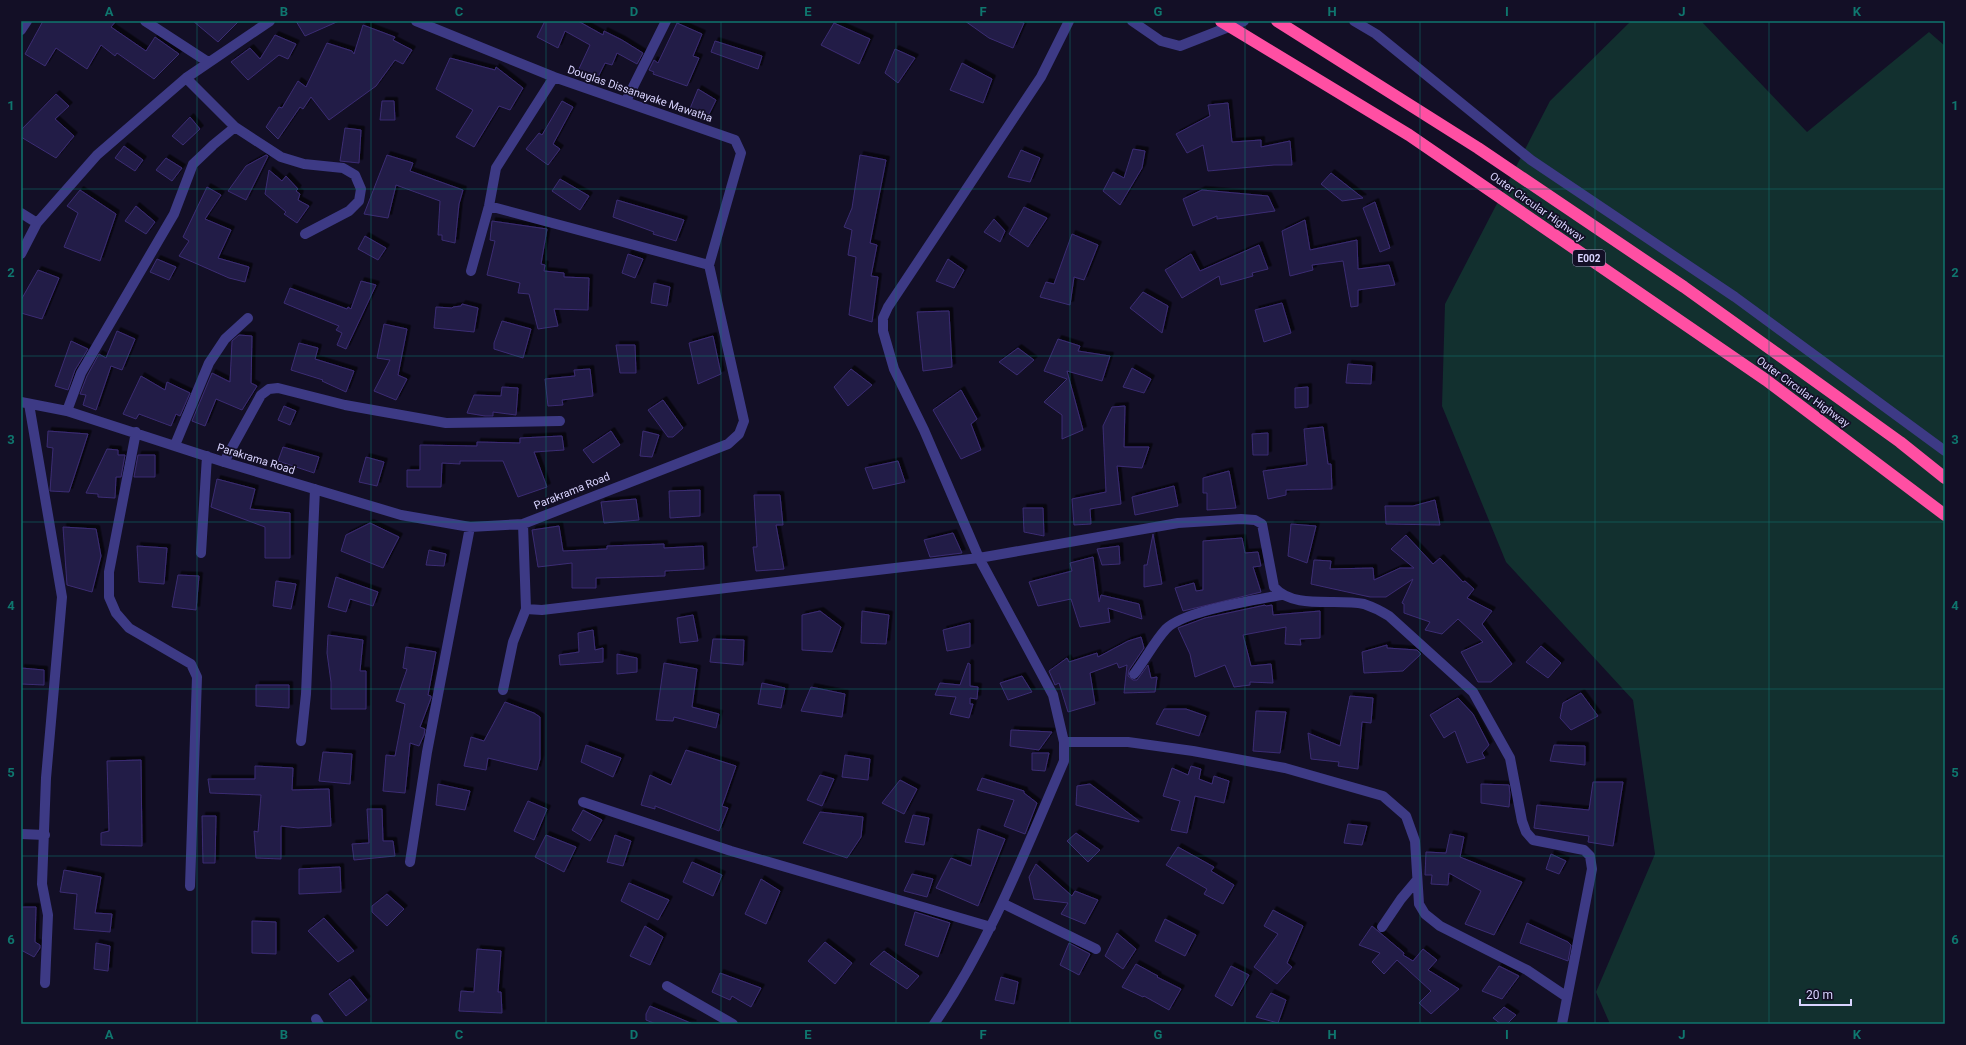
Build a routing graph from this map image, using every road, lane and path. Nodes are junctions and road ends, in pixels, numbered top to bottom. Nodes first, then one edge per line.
1 (27, 21) edge
2 (144, 21) edge
3 (270, 21) edge
4 (416, 21) edge
5 (666, 21) edge
6 (1069, 21) edge
7 (1132, 21) edge
8 (1220, 21) edge
9 (1244, 21) edge
10 (1277, 21) edge
11 (1354, 21) edge
12 (21, 30) edge
13 (208, 62) junction
14 (554, 77) junction
15 (186, 78) junction
16 (626, 101) junction
17 (234, 127) junction
18 (489, 206) junction
19 (21, 213) edge
20 (37, 223) junction
21 (304, 234) dead end
22 (21, 254) edge
23 (709, 264) junction
24 (471, 270) dead end
25 (248, 318) dead end
26 (25, 403) edge
27 (66, 411) junction
28 (560, 420) dead end
29 (136, 432) junction
30 (175, 445) junction
31 (1945, 451) edge
32 (207, 456) junction
33 (224, 462) junction
34 (1945, 478) edge
35 (315, 489) junction
36 (1945, 515) edge
37 (523, 524) junction
38 (470, 527) junction
39 (201, 553) dead end
40 (979, 558) junction
41 (1281, 595) junction
42 (526, 609) junction
43 (1134, 674) dead end
44 (503, 690) dead end
45 (301, 741) dead end
46 (1064, 742) junction
47 (583, 802) dead end
48 (21, 834) edge
49 (45, 835) junction
50 (410, 862) dead end
51 (1417, 880) junction
52 (190, 886) dead end
53 (1002, 903) junction
54 (991, 927) junction
55 (1382, 927) dead end
56 (1096, 949) dead end
57 (45, 984) dead end
58 (667, 986) dead end
59 (1567, 996) junction
60 (733, 1024) edge
61 (934, 1024) edge
62 (1562, 1024) edge

1 - 12 street
2 - 13 street
3 - 13 street
4 - 14 street, Douglas Dissanayake Mawatha
5 - 16 street
6 - 40 street
7 - 9 street
8 - 36 highway, Outer Circular Highway / E002, bridge
10 - 34 highway, Outer Circular Highway / E002
11 - 31 street
13 - 15 street
14 - 16 street, Douglas Dissanayake Mawatha
14 - 18 street
15 - 17 street
15 - 20 street
16 - 23 street, Douglas Dissanayake Mawatha
17 - 21 street
17 - 27 street
18 - 23 street
18 - 24 street
19 - 20 street
20 - 22 street
23 - 37 street, Parakrama Road
25 - 30 street
26 - 27 street, Parakrama Road
26 - 49 street
27 - 29 street, Parakrama Road
28 - 33 street
29 - 30 street, Parakrama Road
29 - 52 street
30 - 32 street, Parakrama Road
32 - 33 street, Parakrama Road
32 - 39 street
33 - 35 street, Parakrama Road
35 - 38 street, Parakrama Road
35 - 45 street
37 - 38 street, Parakrama Road
37 - 42 street
38 - 50 street
40 - 41 street
40 - 42 street
40 - 46 street
41 - 43 street
41 - 59 street
42 - 44 street
46 - 51 street
46 - 53 street
47 - 54 street
48 - 49 street
49 - 57 street
51 - 55 street
51 - 59 street
53 - 54 street
53 - 56 street
54 - 61 street
58 - 60 street
59 - 62 street

